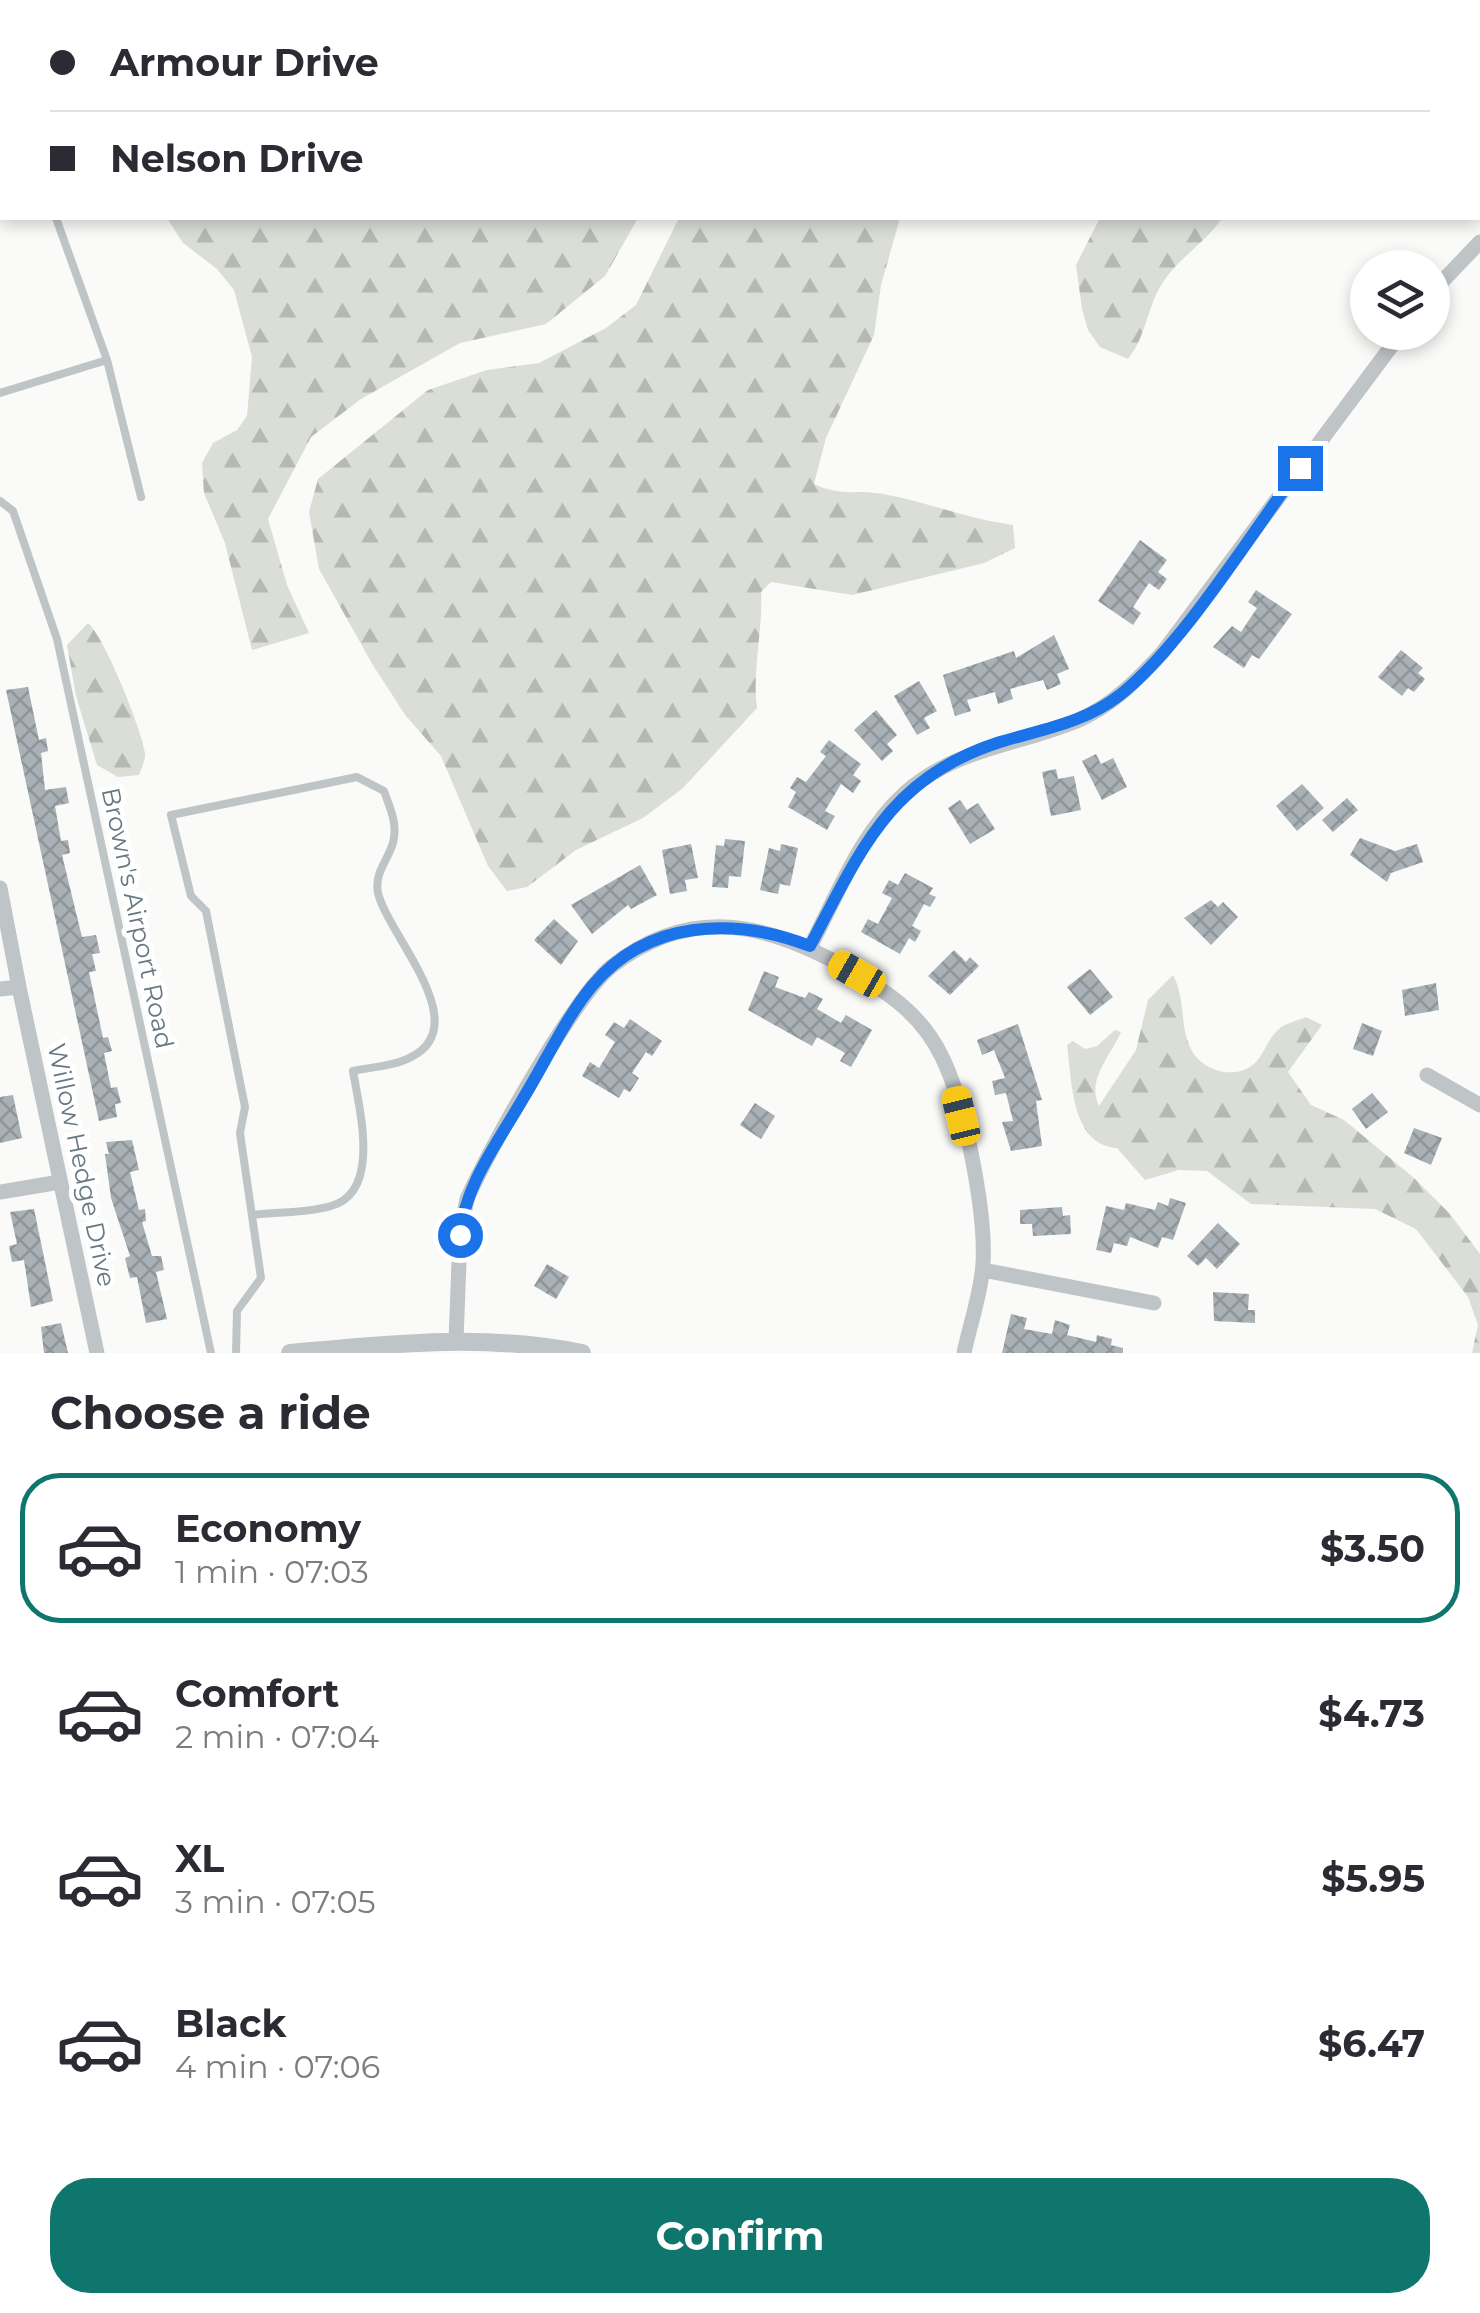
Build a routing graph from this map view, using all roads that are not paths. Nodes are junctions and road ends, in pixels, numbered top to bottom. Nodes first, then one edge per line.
1 (57, 220) edge
2 (1480, 242) edge
3 (1450, 273) edge
4 (1389, 350) edge
5 (107, 360) junction
6 (0, 393) edge
7 (141, 497) dead end
8 (0, 502) edge
9 (0, 888) edge
10 (810, 946) junction
11 (19, 987) junction
12 (0, 989) edge
13 (1426, 1075) dead end
14 (1480, 1105) edge
15 (60, 1182) junction
16 (0, 1192) edge
17 (253, 1214) junction
18 (982, 1270) junction
19 (1154, 1304) dead end
20 (456, 1340) junction
21 (97, 1353) edge
22 (211, 1353) edge
23 (236, 1353) edge
24 (290, 1353) edge
25 (582, 1353) edge
26 (964, 1353) edge

1 - 5 lane
2 - 3 street
4 - 10 street
5 - 6 lane
5 - 7 lane
8 - 22 lane, Brown's Airport Road
9 - 11 street, Willow Hedge Drive
10 - 18 street
10 - 20 street
11 - 12 street
11 - 15 street, Willow Hedge Drive
13 - 14 street
15 - 16 street
15 - 21 street, Willow Hedge Drive
17 - 17 lane
17 - 23 lane
18 - 19 street
18 - 26 street
20 - 24 street
20 - 25 street

